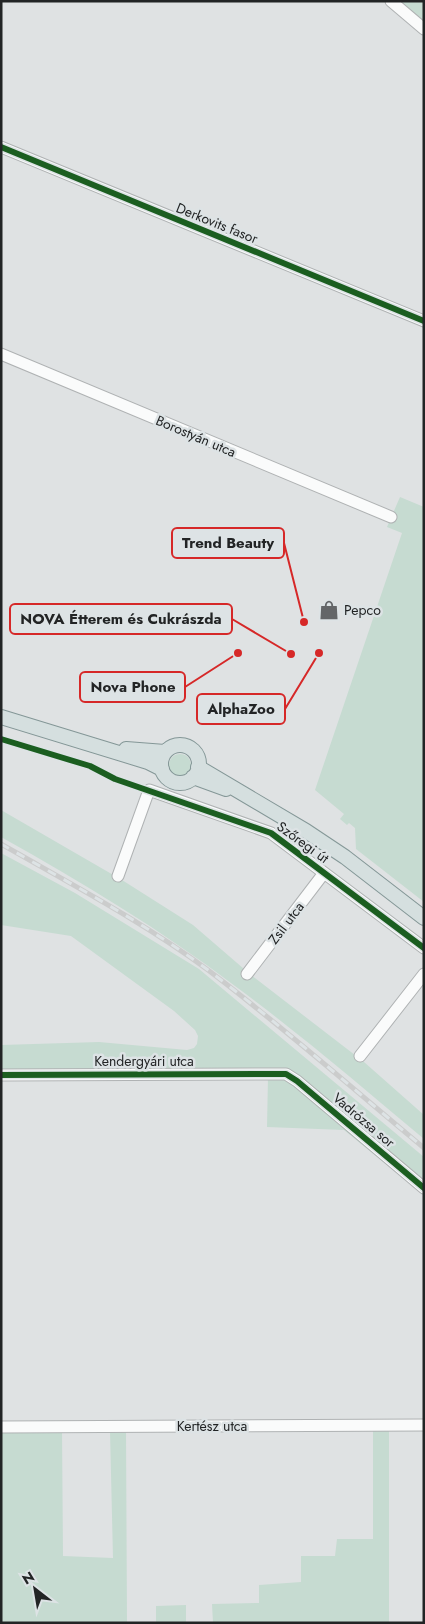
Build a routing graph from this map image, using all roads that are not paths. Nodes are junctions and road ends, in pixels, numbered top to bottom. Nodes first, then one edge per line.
1 (392, 1) edge
2 (424, 29) edge
3 (1, 147) edge
4 (424, 321) edge
5 (1, 354) edge
6 (391, 517) dead end
7 (1, 717) edge
8 (106, 749) junction
9 (165, 752) junction
10 (162, 769) junction
11 (196, 772) junction
12 (324, 873) junction
13 (118, 876) dead end
14 (424, 918) edge
15 (424, 948) edge
16 (247, 974) dead end
17 (424, 974) edge
18 (360, 1056) dead end
19 (286, 1074) joint
20 (1, 1075) edge
21 (424, 1188) edge
22 (424, 1425) edge
23 (1, 1428) edge

1 - 2 street
3 - 4 street, Derkovits fasor
5 - 6 street, Borostyán utca
7 - 8 main road
8 - 9 main road
8 - 10 main road
9 - 10 main road
9 - 11 main road
10 - 11 main road
11 - 14 main road, Szőregi út
12 - 13 street, Szőregi út
12 - 15 street, Szőregi út
12 - 16 street, Zsil utca
17 - 18 street
19 - 20 street, Kendergyári utca
19 - 21 street, Vadrózsa sor
22 - 23 street, Kertész utca

